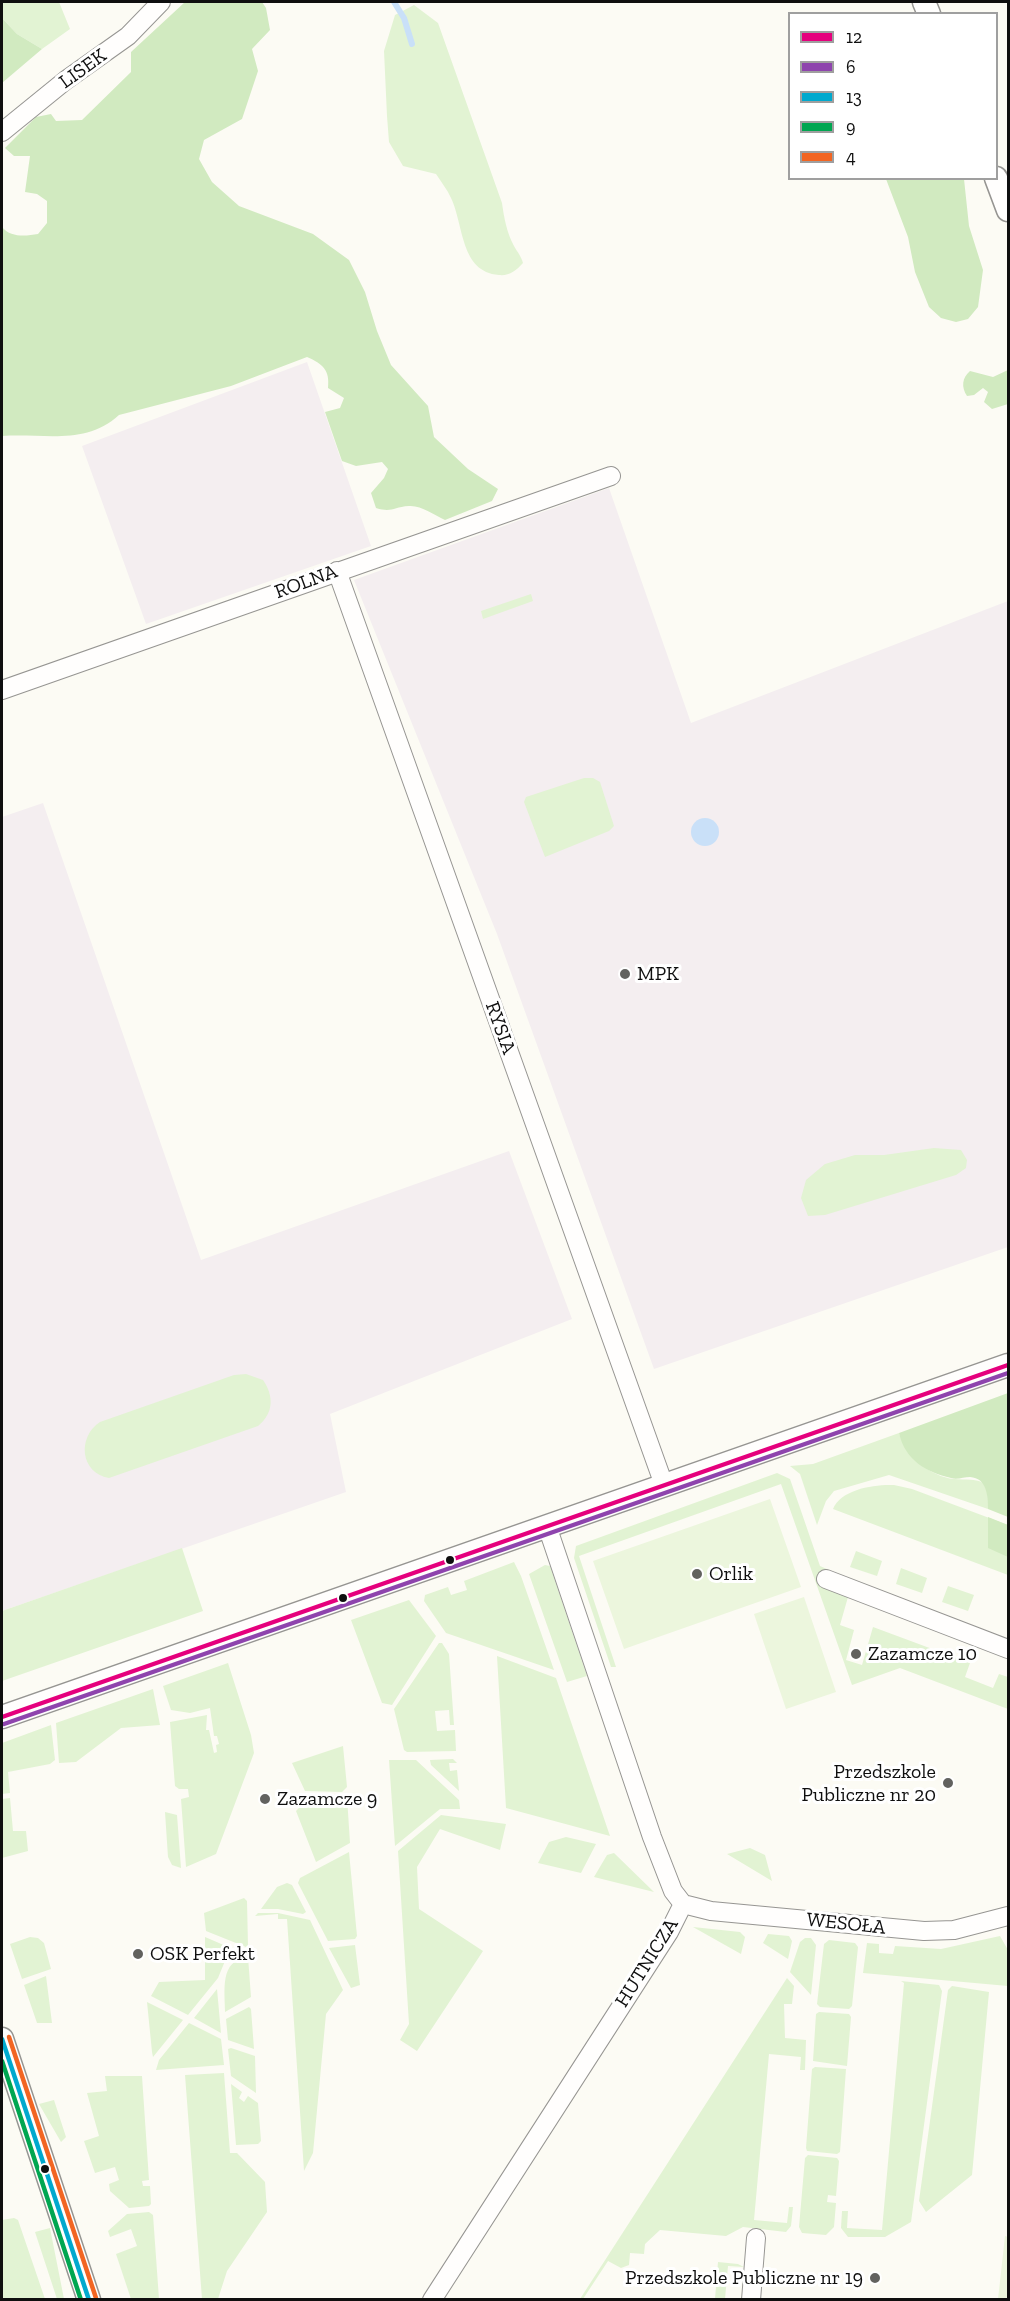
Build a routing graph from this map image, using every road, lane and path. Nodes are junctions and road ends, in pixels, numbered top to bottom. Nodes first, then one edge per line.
1 (160, 2) edge
2 (2, 132) edge
3 (997, 180) edge
4 (1008, 210) edge
5 (611, 476) dead end
6 (337, 571) junction
7 (2, 690) edge
8 (1008, 1365) edge
9 (664, 1485) junction
10 (547, 1526) junction
11 (825, 1579) dead end
12 (1008, 1649) edge
13 (2, 1717) edge
14 (683, 1904) junction
15 (1008, 1916) edge
16 (2, 2039) edge
17 (756, 2238) dead end
18 (89, 2300) edge
19 (432, 2300) edge
20 (751, 2300) edge

1 - 2 street, LISEK
3 - 4 street
5 - 6 street, ROLNA
6 - 7 street, ROLNA
6 - 9 street, RYSIA
8 - 9 street
9 - 10 street
10 - 13 street
10 - 14 street, HUTNICZA
11 - 12 street
14 - 15 street, WESOŁA
14 - 19 street, HUTNICZA
16 - 18 street
17 - 20 street

